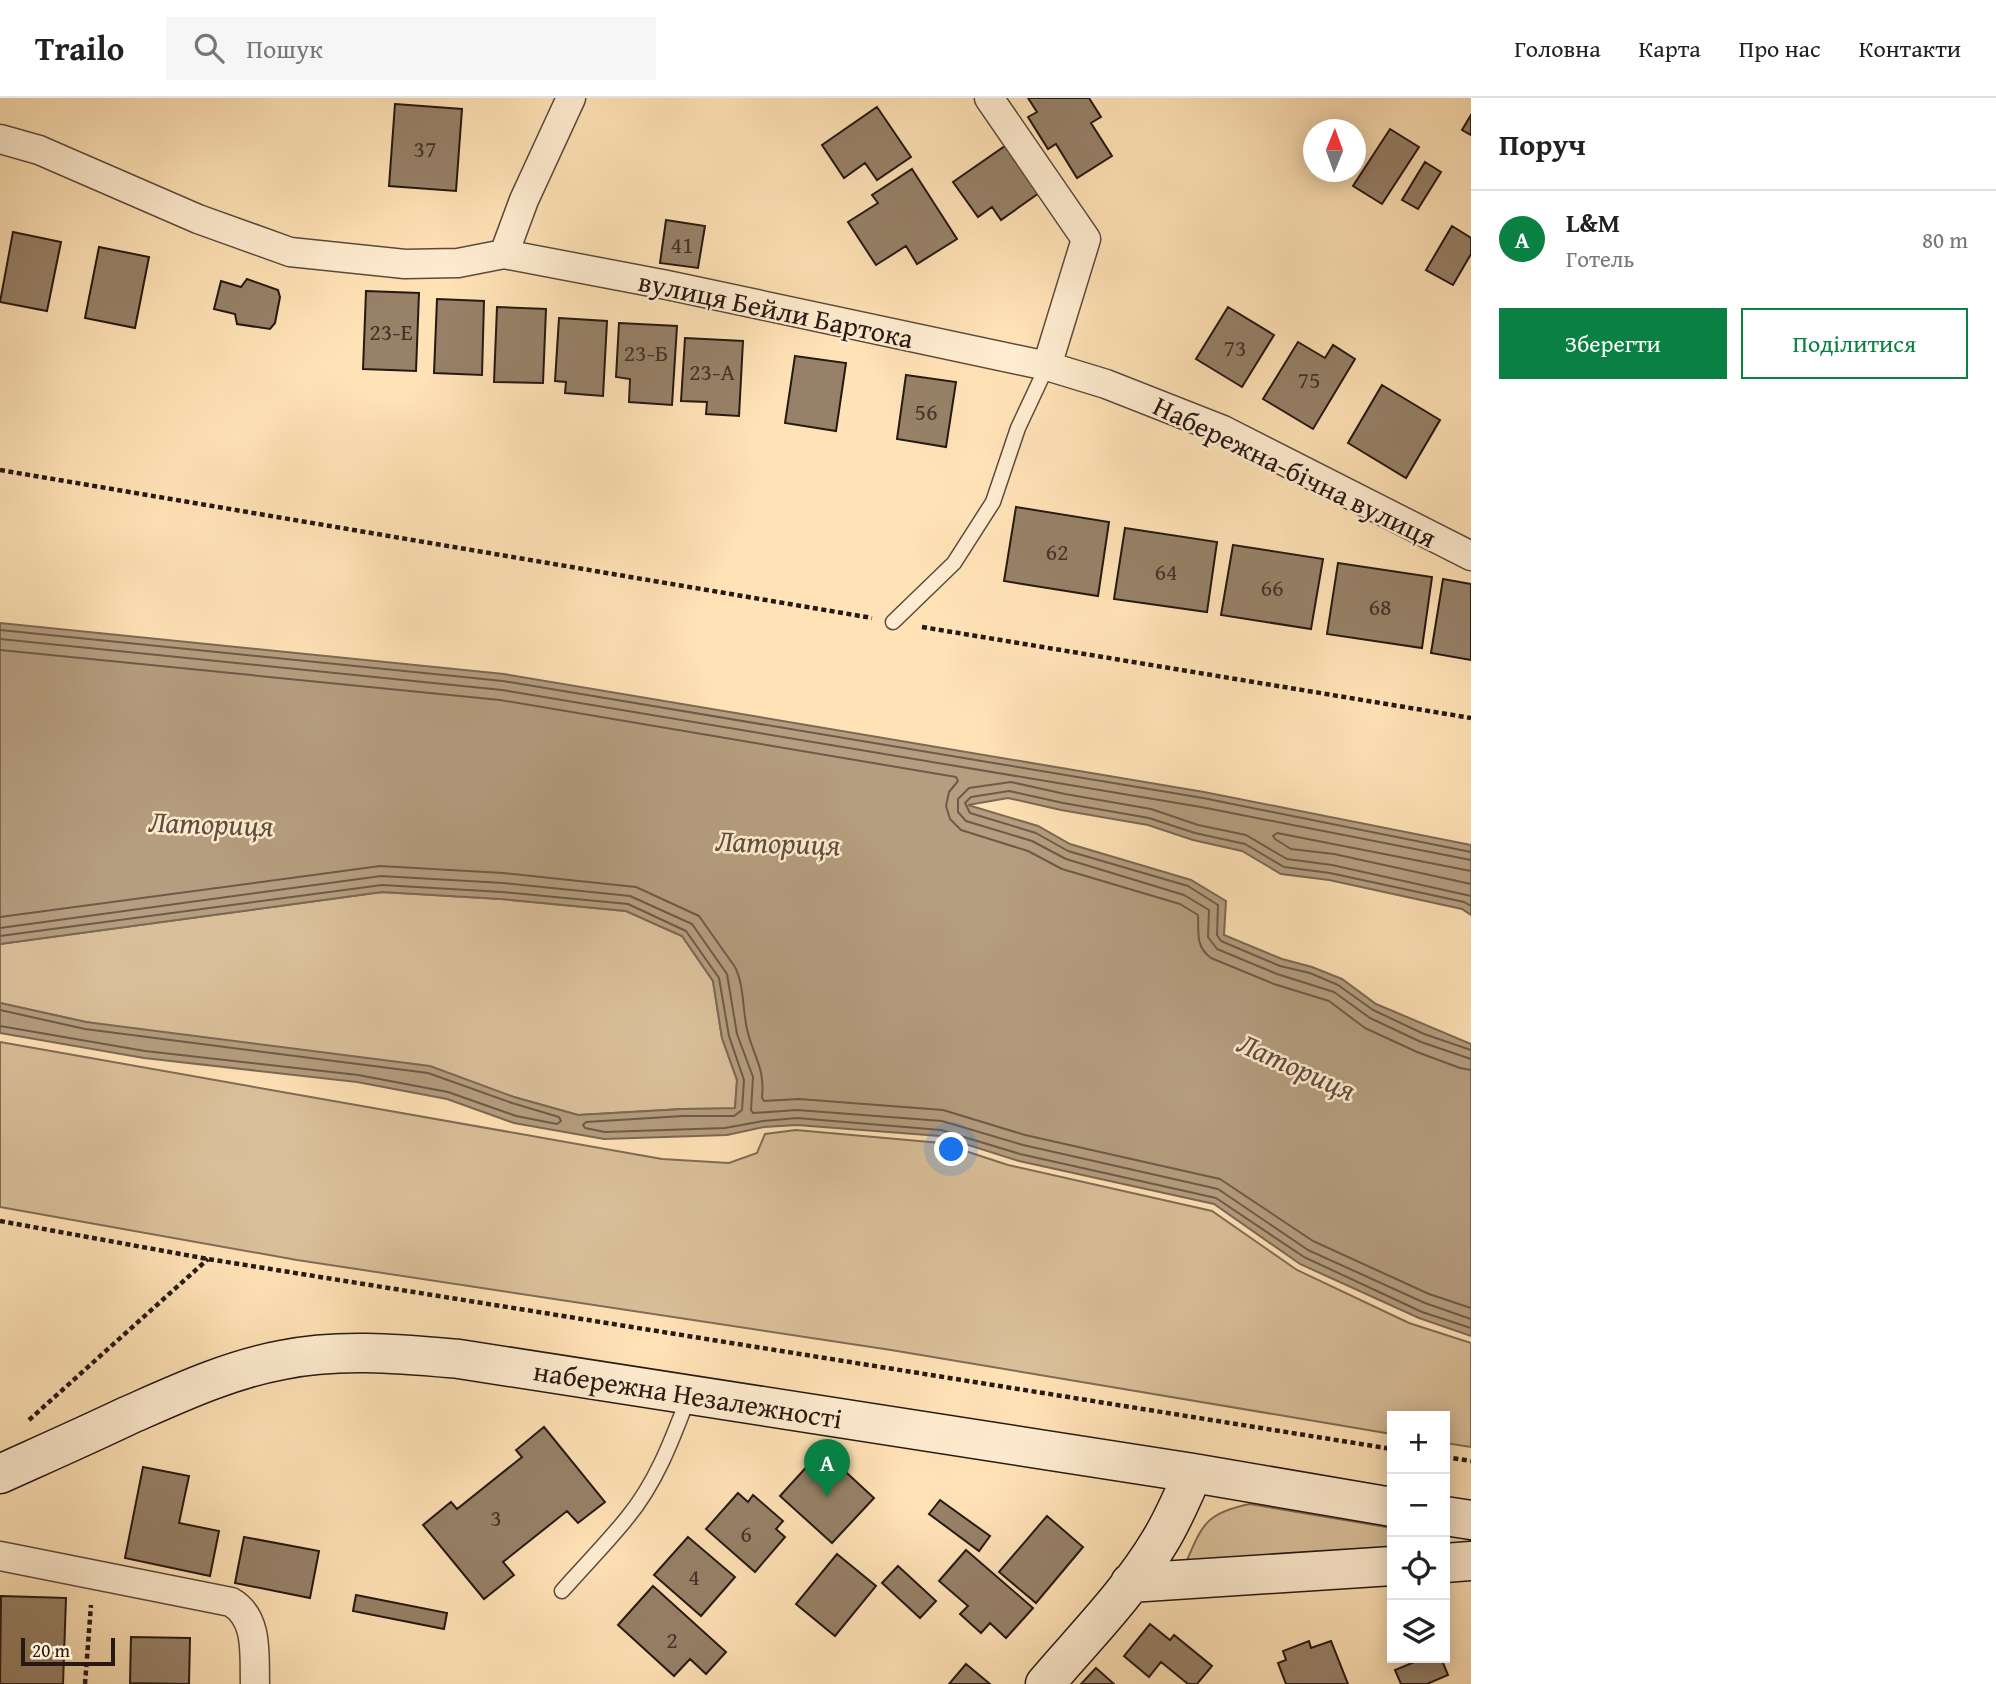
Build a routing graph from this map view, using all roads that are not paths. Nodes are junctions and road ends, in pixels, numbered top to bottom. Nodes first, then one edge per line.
1 (571, 98) edge
2 (989, 98) edge
3 (0, 139) edge
4 (504, 254) junction
5 (1047, 366) junction
6 (1471, 556) edge
7 (892, 622) road end
8 (689, 1394) junction
9 (1193, 1473) junction
10 (0, 1474) edge
11 (1387, 1506) edge
12 (1450, 1517) edge
13 (1471, 1520) edge
14 (0, 1556) edge
15 (1471, 1561) edge
16 (1450, 1563) edge
17 (1387, 1566) edge
18 (1130, 1583) junction
19 (562, 1591) dead end
20 (255, 1684) edge
21 (1045, 1684) edge

1 - 4 street
2 - 5 street
3 - 4 street, вулиця Бейли Бартока
4 - 5 street, вулиця Бейли Бартока
5 - 6 street, Набережна-бічна вулиця
5 - 7 lane
8 - 9 street, набережна Незалежності
8 - 10 street, набережна Незалежності
8 - 19 lane
9 - 11 street, набережна Незалежності
9 - 18 street
12 - 13 street
14 - 20 street
15 - 16 street
17 - 18 street
18 - 21 street

